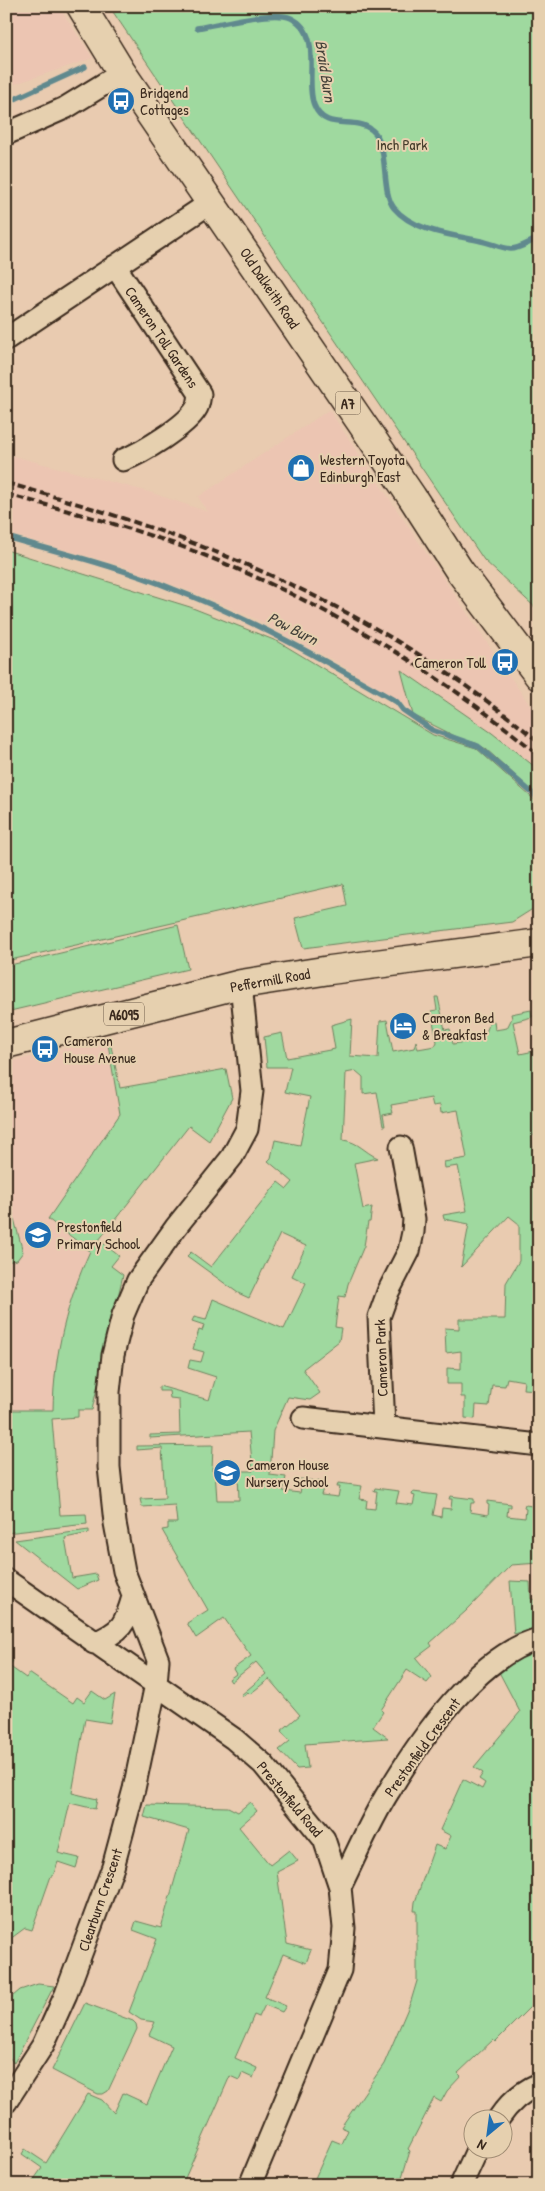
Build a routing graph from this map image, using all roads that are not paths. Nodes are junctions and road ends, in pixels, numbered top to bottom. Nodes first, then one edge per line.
1 (81, 6) edge
2 (122, 72) junction
3 (6, 134) edge
4 (210, 203) junction
5 (116, 266) junction
6 (6, 339) edge
7 (123, 460) dead end
8 (459, 570) junction
9 (539, 649) edge
10 (539, 676) edge
11 (538, 943) edge
12 (241, 984) junction
13 (6, 1044) edge
14 (402, 1147) dead end
15 (303, 1418) dead end
16 (384, 1427) junction
17 (539, 1445) edge
18 (6, 1580) edge
19 (133, 1597) junction
20 (539, 1639) edge
21 (94, 1642) junction
22 (156, 1684) junction
23 (340, 1887) junction
24 (539, 2084) edge
25 (6, 2102) edge
26 (508, 2108) edge
27 (473, 2158) edge
28 (250, 2185) edge
29 (461, 2185) edge

1 - 2 main road, Old Dalkeith Road / A7
2 - 3 street
2 - 4 main road, Old Dalkeith Road / A7
4 - 5 street
4 - 8 main road, Old Dalkeith Road / A7
5 - 6 street
5 - 7 street, Cameron Toll Gardens
8 - 9 main road, Old Dalkeith Road / A7
8 - 10 main road, Old Dalkeith Road / A7
11 - 12 main road, Peffermill Road / A6095
12 - 13 main road, Peffermill Road / A6095
12 - 19 street
14 - 16 street, Cameron Park
15 - 16 street
16 - 17 street
18 - 21 street, Prestonfield Road
19 - 21 street
19 - 22 street
20 - 23 street, Prestonfield Crescent
21 - 22 street, Prestonfield Road
22 - 23 street, Prestonfield Road
22 - 25 street, Clearburn Crescent
23 - 28 street, Prestonfield Road
24 - 26 street
27 - 29 street

